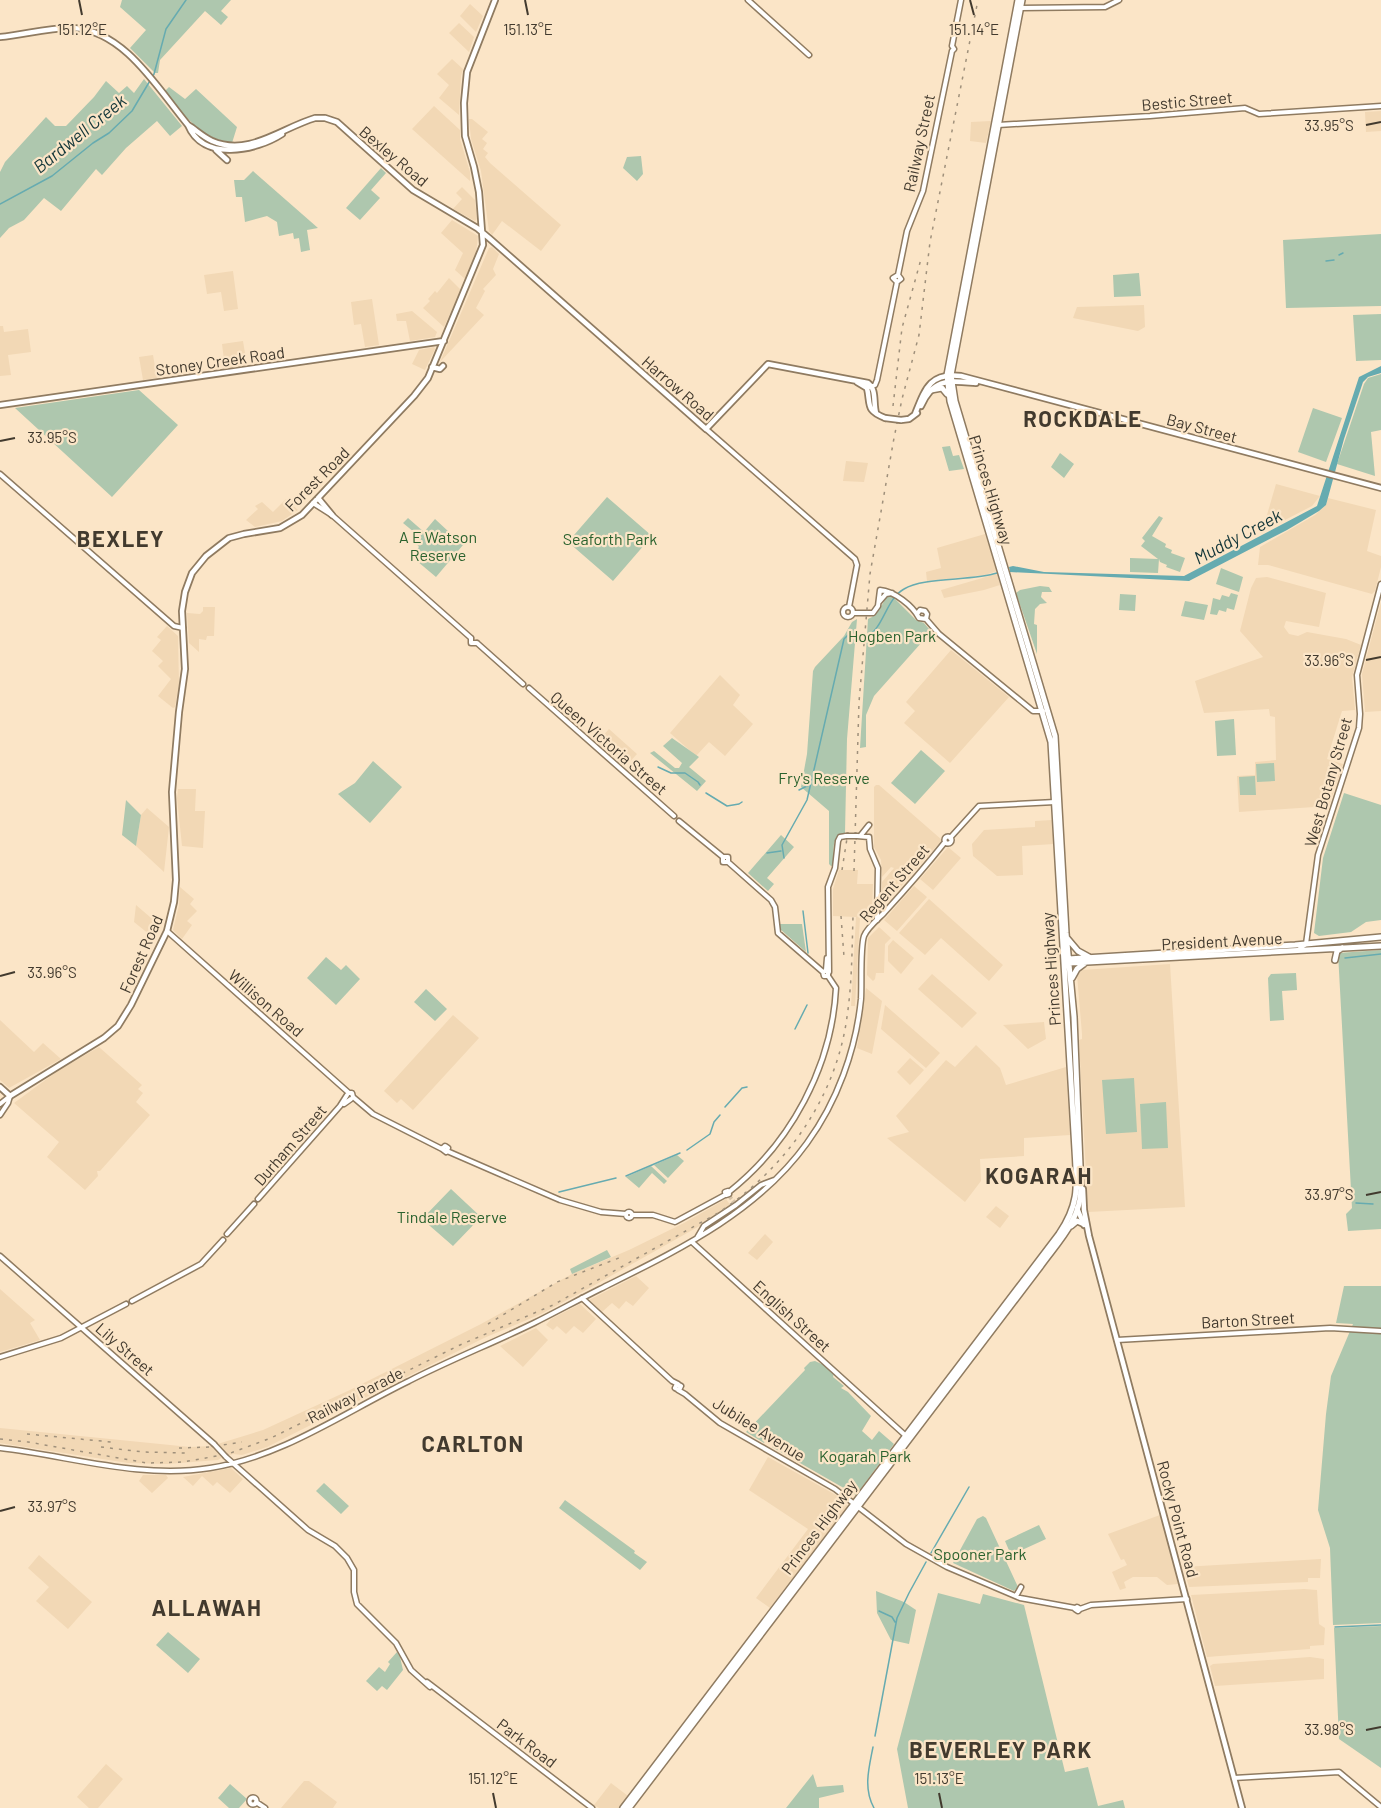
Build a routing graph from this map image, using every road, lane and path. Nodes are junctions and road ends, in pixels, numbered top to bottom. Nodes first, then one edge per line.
1 (495, 0) edge
2 (748, 0) edge
3 (961, 0) edge
4 (1018, 0) edge
5 (1022, 0) edge
6 (1119, 0) edge
7 (1021, 8) junction
8 (0, 37) edge
9 (809, 55) dead end
10 (1381, 106) edge
11 (188, 125) junction
12 (996, 125) junction
13 (286, 130) junction
14 (211, 146) junction
15 (227, 160) dead end
16 (483, 233) junction
17 (444, 341) junction
18 (949, 378) junction
19 (870, 387) junction
20 (931, 390) junction
21 (950, 401) junction
22 (0, 405) edge
23 (915, 414) junction
24 (706, 429) junction
25 (0, 474) edge
26 (1381, 488) edge
27 (318, 498) junction
28 (313, 503) junction
29 (334, 516) junction
30 (1003, 571) junction
31 (1381, 584) edge
32 (895, 595) junction
33 (879, 602) junction
34 (849, 608) junction
35 (919, 612) junction
36 (853, 613) junction
37 (926, 619) junction
38 (183, 628) junction
39 (1045, 710) junction
40 (1057, 802) junction
41 (869, 825) dead end
42 (859, 836) junction
43 (877, 920) junction
44 (167, 931) junction
45 (1066, 937) junction
46 (1381, 937) edge
47 (863, 941) joint
48 (1306, 944) junction
49 (1381, 946) edge
50 (1344, 948) junction
51 (1298, 950) junction
52 (1164, 953) junction
53 (1191, 953) dead end
54 (1088, 960) junction
55 (1335, 960) dead end
56 (1067, 961) junction
57 (827, 972) junction
58 (1072, 981) junction
59 (0, 1087) edge
60 (10, 1096) junction
61 (350, 1096) junction
62 (0, 1104) edge
63 (0, 1114) edge
64 (1081, 1172) junction
65 (777, 1179) junction
66 (759, 1187) junction
67 (767, 1189) junction
68 (1075, 1202) junction
69 (1078, 1209) junction
70 (1084, 1224) junction
71 (1062, 1236) junction
72 (1089, 1236) junction
73 (697, 1238) junction
74 (692, 1242) junction
75 (0, 1256) edge
76 (582, 1298) junction
77 (82, 1327) junction
78 (1381, 1331) edge
79 (1117, 1341) junction
80 (0, 1357) edge
81 (906, 1436) junction
82 (0, 1448) edge
83 (232, 1463) junction
84 (856, 1504) junction
85 (354, 1570) joint
86 (1021, 1587) dead end
87 (1015, 1596) junction
88 (1187, 1599) junction
89 (1234, 1778) junction
90 (1381, 1807) edge
91 (246, 1808) edge
92 (265, 1808) edge
93 (592, 1808) edge
94 (623, 1808) edge
95 (629, 1808) edge
96 (1242, 1808) edge

1 - 16 main road, Forest Road
2 - 9 main road
3 - 19 main road, Railway Street
4 - 12 highway, Princes Highway
5 - 7 highway, Princes Highway
6 - 7 main road
7 - 12 highway, Princes Highway
8 - 11 main road, Bexley Road
10 - 12 main road, Bestic Street
11 - 13 main road, Bexley Road
11 - 14 main road, Bexley Road
12 - 18 highway, Princes Highway
13 - 14 main road, Bexley Road
13 - 16 main road, Bexley Road
14 - 15 main road
16 - 17 main road, Forest Road
16 - 24 main road, Harrow Road
17 - 22 main road, Stoney Creek Road
17 - 27 main road, Forest Road
18 - 20 main road
18 - 21 highway, Princes Highway
18 - 23 main road
18 - 26 main road, Bay Street
18 - 30 highway, Princes Highway
19 - 23 main road, bridge
19 - 24 main road
20 - 21 highway
20 - 23 main road
21 - 30 highway, Princes Highway
24 - 34 main road, Harrow Road
25 - 38 main road
27 - 28 main road, Forest Road
27 - 29 main road
28 - 29 main road
28 - 38 main road, Forest Road
29 - 57 main road, Queen Victoria Street
30 - 39 highway, Princes Highway
31 - 48 main road, West Botany Street
32 - 33 main road
32 - 33 main road
32 - 35 main road
33 - 36 main road
34 - 36 main road
34 - 36 main road
35 - 37 main road
35 - 37 main road
37 - 39 main road
38 - 44 main road, Forest Road
39 - 40 highway, Princes Highway
40 - 43 main road, Regent Street
40 - 45 highway, Princes Highway
40 - 56 highway, Princes Highway
41 - 42 main road
42 - 43 main road
42 - 57 main road, bridge
43 - 47 main road, Regent Street
44 - 60 main road, Forest Road
44 - 61 main road, Willison Road
45 - 54 highway
45 - 56 highway, Princes Highway
46 - 48 highway, President Avenue
47 - 65 main road, Railway Parade
48 - 51 main road
48 - 52 highway, President Avenue
49 - 50 highway, President Avenue
50 - 51 highway, President Avenue
50 - 55 highway
51 - 54 highway, President Avenue
52 - 53 highway, President Avenue
52 - 54 highway, President Avenue
54 - 56 highway, President Avenue
54 - 58 highway
56 - 58 highway, Princes Highway
56 - 68 highway, Princes Highway
57 - 61 main road, Willison Road
58 - 64 highway, Princes Highway
59 - 60 main road
60 - 62 main road, Forest Road
60 - 63 main road, Forest Road
61 - 77 main road, Durham Street
64 - 69 highway, Princes Highway
64 - 72 main road, Rocky Point Road
65 - 66 main road, Railway Parade
65 - 67 main road, Railway Parade
66 - 67 main road
66 - 73 main road, Railway Parade
67 - 73 main road, Railway Parade
68 - 69 main road, Rocky Point Road
68 - 81 highway, Princes Highway
69 - 70 main road, Rocky Point Road
69 - 71 highway, Princes Highway
70 - 71 highway
70 - 72 main road, Rocky Point Road
71 - 84 highway, Princes Highway
72 - 79 main road, Rocky Point Road
73 - 74 main road, Railway Parade
74 - 76 main road, Railway Parade
74 - 81 main road, English Street
75 - 77 main road, Lily Street
76 - 83 main road, Railway Parade
76 - 84 main road, Jubilee Avenue
77 - 80 main road
77 - 83 main road, Lily Street, bridge
78 - 79 main road, Barton Street
79 - 88 main road, Rocky Point Road
81 - 84 highway, Princes Highway
82 - 83 main road, Railway Parade
83 - 85 main road, Lily Street
84 - 87 main road, Jubilee Avenue
84 - 94 highway, Princes Highway
84 - 95 highway, Princes Highway
85 - 93 main road, Park Road
86 - 87 main road
87 - 88 main road, Jubilee Avenue
88 - 89 main road, Rocky Point Road
89 - 90 main road
89 - 96 main road, Rocky Point Road
91 - 92 main road

